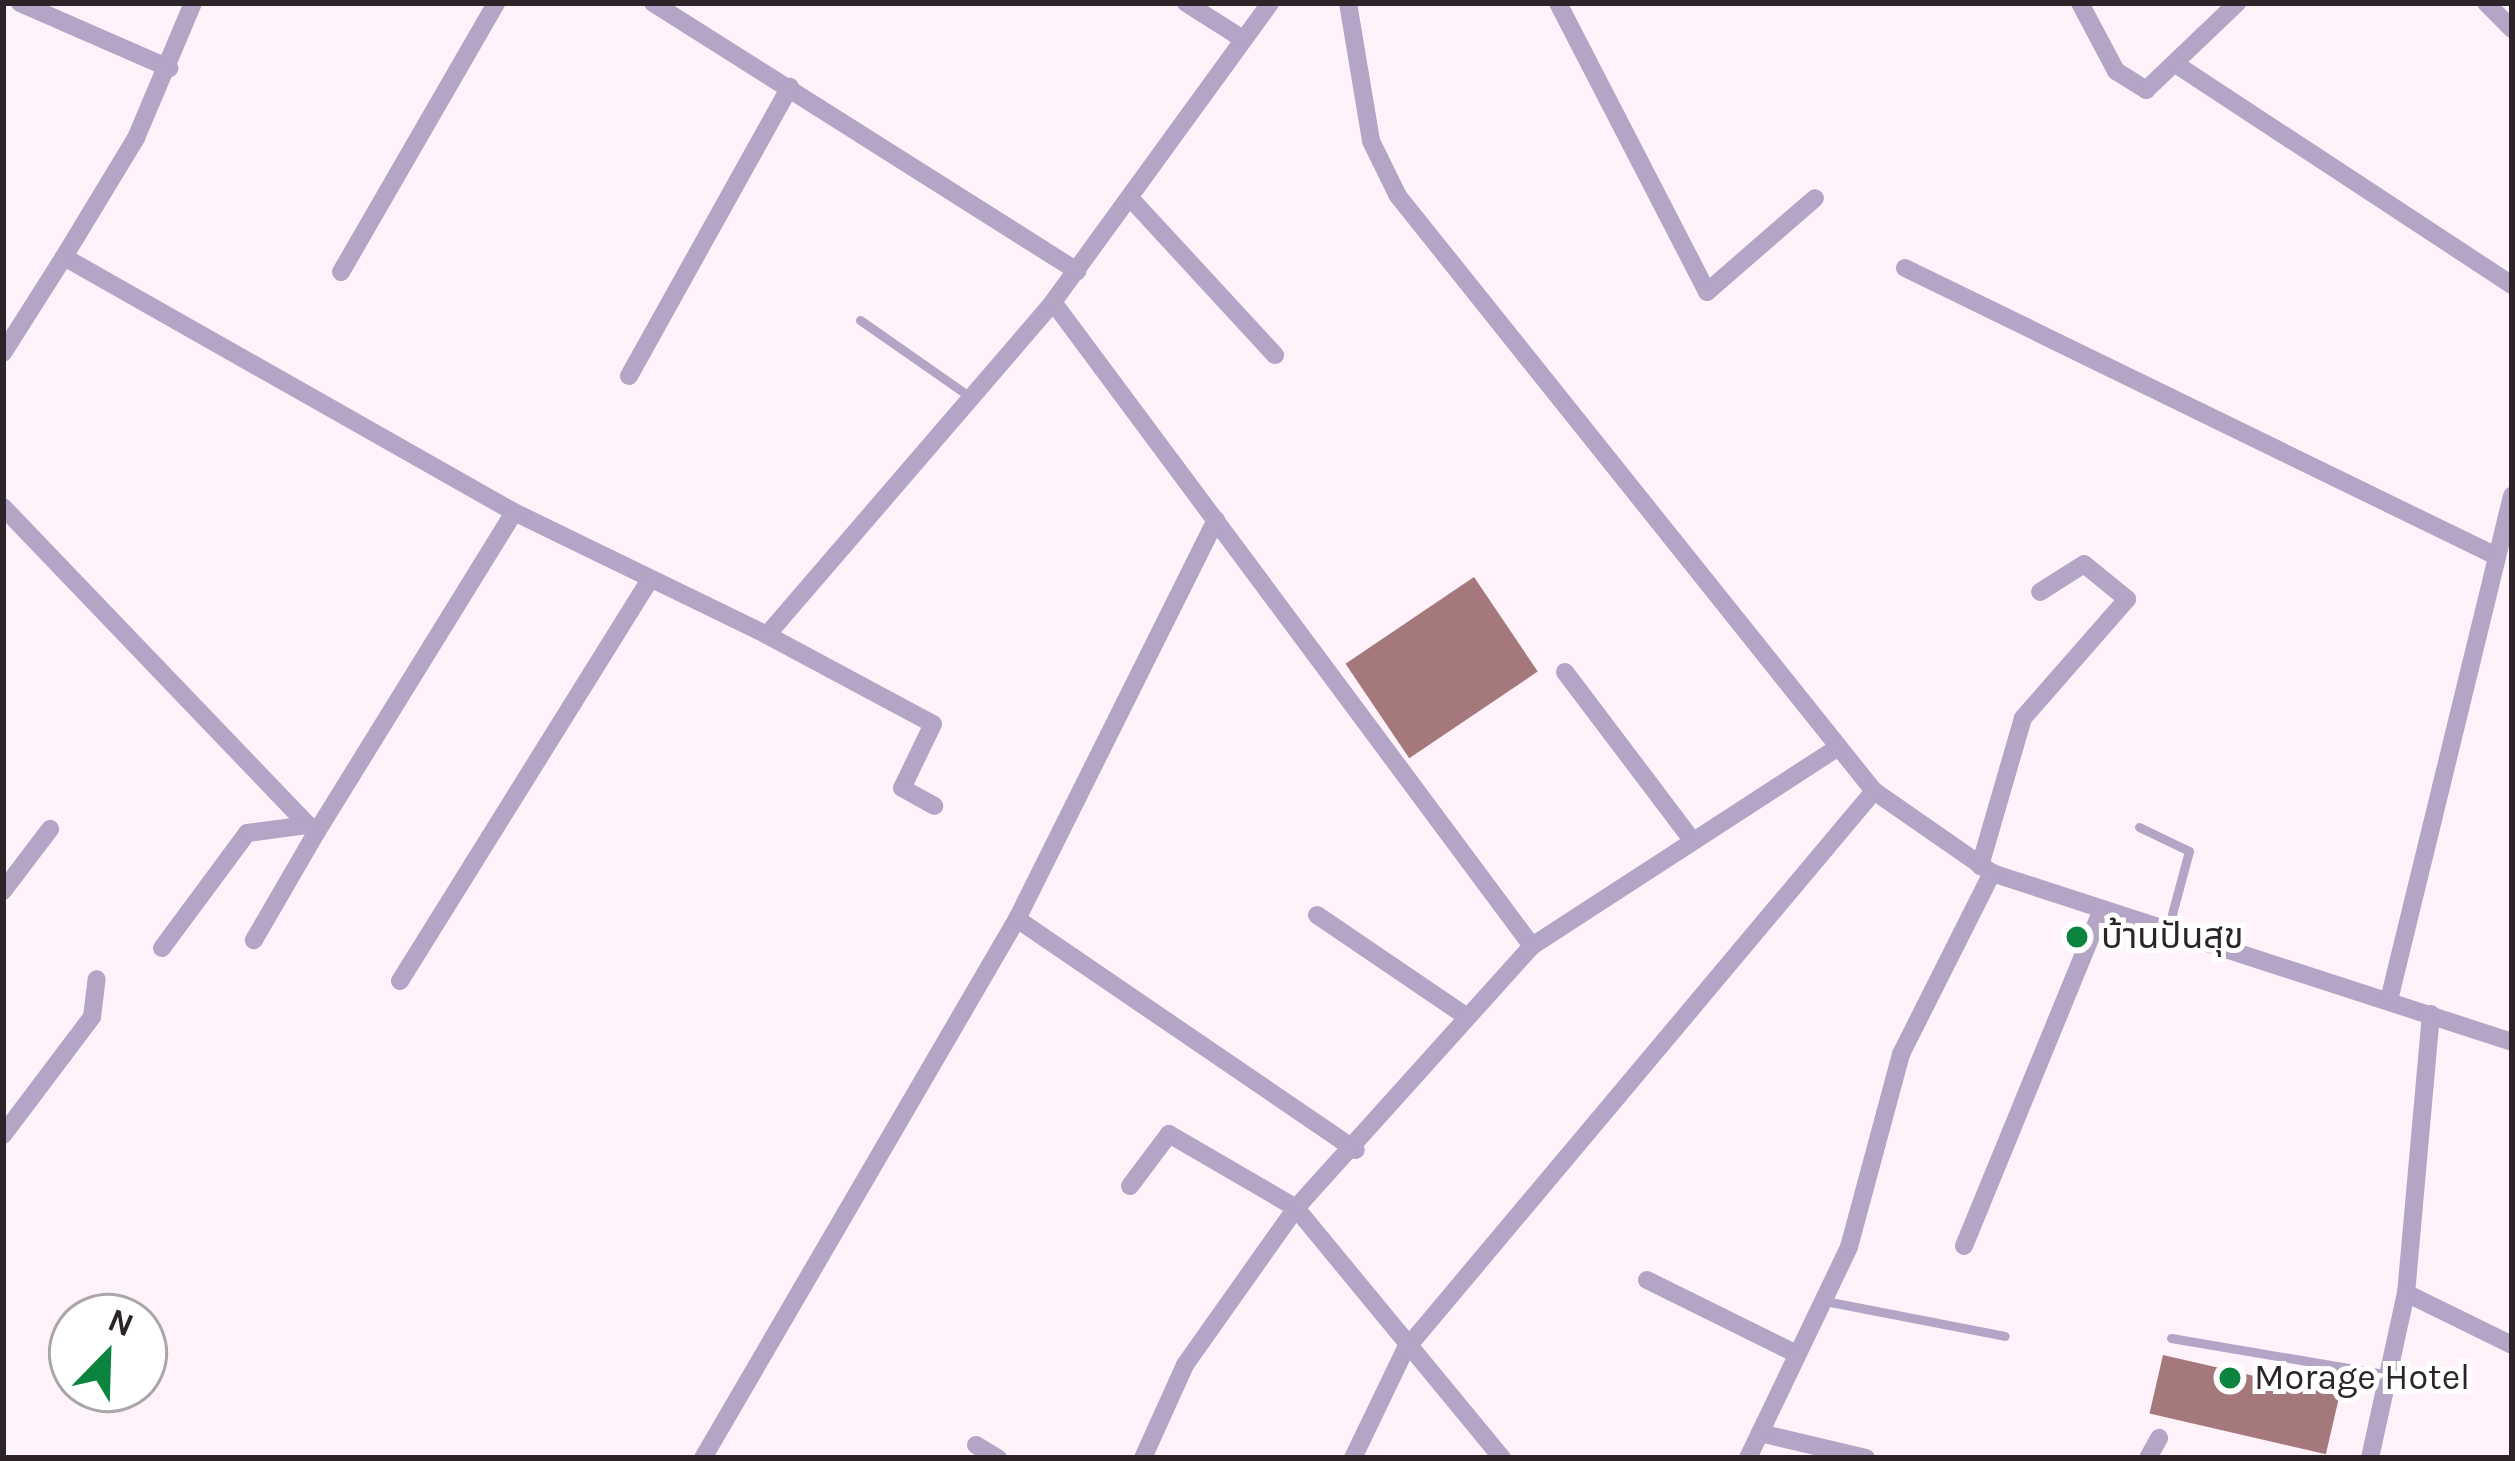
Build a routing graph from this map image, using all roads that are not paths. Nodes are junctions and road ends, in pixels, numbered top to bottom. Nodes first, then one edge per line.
1 (20, 3) edge
2 (194, 3) edge
3 (496, 3) edge
4 (653, 3) edge
5 (1186, 3) edge
6 (1270, 3) edge
7 (1348, 3) edge
8 (1558, 3) edge
9 (2080, 3) edge
10 (2237, 3) edge
11 (2486, 3) edge
12 (2512, 29) edge
13 (1243, 39) junction
14 (2177, 65) junction
15 (169, 68) junction
16 (790, 87) junction
17 (1814, 198) dead end
18 (1132, 200) junction
19 (64, 257) junction
20 (1905, 268) dead end
21 (1077, 271) junction
22 (341, 272) dead end
23 (2512, 285) edge
24 (1053, 302) junction
25 (860, 320) dead end
26 (3, 353) edge
27 (1275, 355) dead end
28 (629, 376) dead end
29 (971, 398) junction
30 (2512, 496) edge
31 (3, 506) edge
32 (514, 512) junction
33 (1216, 520) junction
34 (2494, 555) junction
35 (650, 579) junction
36 (2040, 592) dead end
37 (767, 635) junction
38 (1565, 671) dead end
39 (1834, 750) junction
40 (1874, 791) junction
41 (934, 806) dead end
42 (2139, 827) dead end
43 (50, 829) dead end
44 (312, 829) junction
45 (1694, 842) junction
46 (1986, 869) junction
47 (3, 891) edge
48 (2102, 910) junction
49 (1317, 915) dead end
50 (1016, 919) junction
51 (2168, 929) junction
52 (254, 940) dead end
53 (1532, 946) junction
54 (162, 947) dead end
55 (97, 979) dead end
56 (400, 981) dead end
57 (2389, 1000) junction
58 (2431, 1014) junction
59 (1467, 1017) junction
60 (2512, 1042) edge
61 (3, 1135) edge
62 (1356, 1150) junction
63 (1130, 1186) dead end
64 (1296, 1208) junction
65 (1964, 1246) dead end
66 (1647, 1280) dead end
67 (2406, 1293) junction
68 (1820, 1300) junction
69 (2005, 1336) dead end
70 (2171, 1338) dead end
71 (2512, 1345) edge
72 (1406, 1350) junction
73 (1797, 1354) junction
74 (2390, 1375) junction
75 (1760, 1433) junction
76 (2159, 1438) dead end
77 (976, 1445) dead end
78 (704, 1458) edge
79 (998, 1458) edge
80 (1143, 1458) edge
81 (1353, 1458) edge
82 (1502, 1458) edge
83 (1748, 1458) edge
84 (1866, 1458) edge
85 (2148, 1458) edge
86 (2370, 1458) edge

1 - 15 street
2 - 15 street
3 - 22 street
4 - 16 street
5 - 13 street
6 - 13 street
7 - 39 street
8 - 17 street
9 - 14 street
10 - 14 street
11 - 12 street
13 - 18 street
14 - 23 street
15 - 19 street
16 - 21 street
16 - 28 street
18 - 21 street
18 - 27 street
19 - 26 street
19 - 32 street
20 - 34 street
21 - 24 street
24 - 29 street
24 - 33 street
25 - 29 lane
29 - 37 street
30 - 34 street
31 - 44 street
32 - 35 street
32 - 44 street
33 - 50 street
33 - 53 street
34 - 57 street
35 - 37 street
35 - 56 street
36 - 46 street
37 - 41 street
38 - 45 street
39 - 40 street
39 - 45 street
40 - 46 street
40 - 72 street
42 - 51 lane
43 - 47 street
44 - 52 street
44 - 54 street
45 - 53 street
46 - 48 street
46 - 68 street
48 - 51 street
48 - 65 street
49 - 59 street
50 - 62 street
50 - 78 street
51 - 57 street
53 - 59 street
55 - 61 street
57 - 58 street
58 - 60 street
58 - 67 street
59 - 62 street
62 - 64 street
63 - 64 street
64 - 72 street
64 - 80 street
66 - 73 street
67 - 71 street
67 - 74 street
68 - 69 lane
68 - 73 street
70 - 74 lane
72 - 81 street
72 - 82 street
73 - 75 street
74 - 86 street
75 - 83 street
75 - 84 street
76 - 85 street
77 - 79 street

